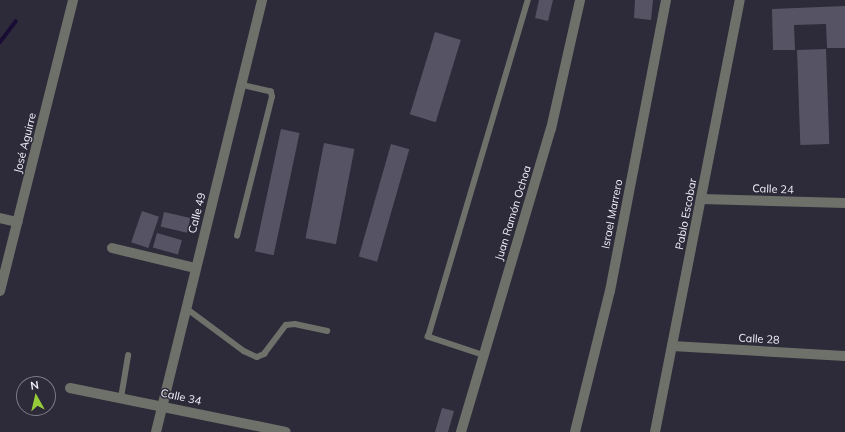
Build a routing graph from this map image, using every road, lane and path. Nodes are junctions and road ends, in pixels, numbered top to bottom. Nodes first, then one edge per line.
1 (73, 0) edge
2 (262, 0) edge
3 (528, 0) edge
4 (580, 0) edge
5 (666, 0) edge
6 (740, 0) edge
7 (241, 85) junction
8 (701, 199) junction
9 (845, 203) edge
10 (0, 218) edge
11 (18, 222) junction
12 (237, 236) dead end
13 (112, 248) dead end
14 (196, 268) junction
15 (0, 291) edge
16 (186, 308) junction
17 (327, 331) dead end
18 (672, 346) junction
19 (128, 356) dead end
20 (482, 356) junction
21 (845, 356) edge
22 (70, 388) dead end
23 (121, 398) junction
24 (161, 405) junction
25 (156, 432) edge
26 (286, 432) edge
27 (461, 432) edge
28 (575, 432) edge
29 (655, 432) edge

1 - 11 street, José Aguirre
2 - 7 street, Calle 49
3 - 20 lane
4 - 20 street, Juan Ramón Ochoa
5 - 28 street, Israel Marrero
6 - 8 street, Pablo Escobar
7 - 12 lane
7 - 14 street, Calle 49
8 - 9 street, Calle 24
8 - 18 street, Pablo Escobar
10 - 11 street
11 - 15 street, José Aguirre
13 - 14 street
14 - 16 street, Calle 49
16 - 17 lane
16 - 24 street, Calle 49
18 - 21 street, Calle 28
18 - 29 street, Pablo Escobar
19 - 23 lane
20 - 27 street, Juan Ramón Ochoa
22 - 23 street, Calle 34
23 - 24 street, Calle 34
24 - 25 street, Calle 49
24 - 26 street, Calle 34

